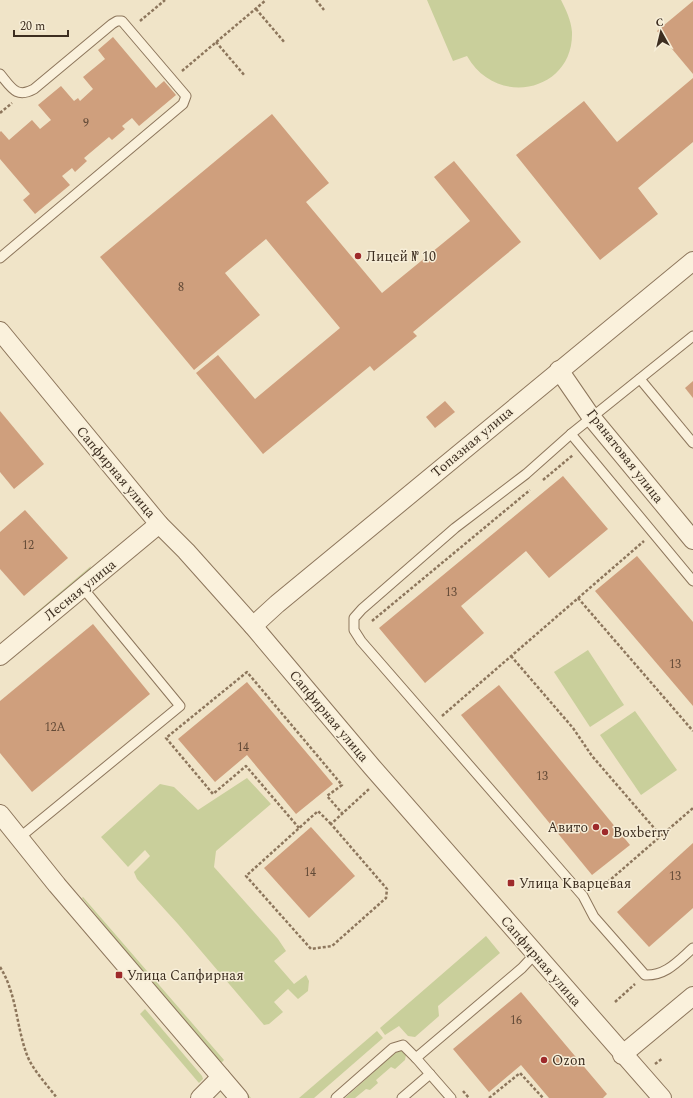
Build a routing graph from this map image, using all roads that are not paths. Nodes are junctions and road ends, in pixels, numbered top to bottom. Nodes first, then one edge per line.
1 (0, 74) edge
2 (0, 258) edge
3 (693, 261) edge
4 (0, 331) edge
5 (693, 336) edge
6 (559, 370) junction
7 (640, 379) junction
8 (592, 418) junction
9 (571, 434) junction
10 (693, 443) edge
11 (159, 524) junction
12 (693, 540) edge
13 (693, 580) edge
14 (82, 587) junction
15 (253, 626) junction
16 (0, 656) edge
17 (0, 814) edge
18 (19, 838) junction
19 (693, 948) edge
20 (535, 954) junction
21 (693, 996) edge
22 (622, 1055) junction
23 (416, 1058) junction
24 (430, 1074) junction
25 (221, 1077) junction
26 (200, 1098) edge
27 (239, 1098) edge
28 (336, 1098) edge
29 (402, 1098) edge
30 (451, 1098) edge
31 (662, 1098) edge

1 - 2 lane
3 - 6 street, Топазная улица
4 - 11 street, Сапфирная улица
5 - 7 lane
6 - 8 street, Гранатовая улица
6 - 15 street, Топазная улица
7 - 8 lane
7 - 10 lane
8 - 9 lane
8 - 12 street, Гранатовая улица
9 - 13 lane
9 - 19 lane
11 - 14 street, Лесная улица
11 - 15 street, Сапфирная улица
14 - 16 street, Лесная улица
14 - 18 lane
15 - 20 street, Сапфирная улица
17 - 18 street
18 - 25 street
20 - 22 street, Сапфирная улица
20 - 23 lane
21 - 22 street
22 - 31 street, Сапфирная улица
23 - 24 lane
23 - 28 lane
24 - 29 lane
24 - 30 lane
25 - 26 street
25 - 27 street

